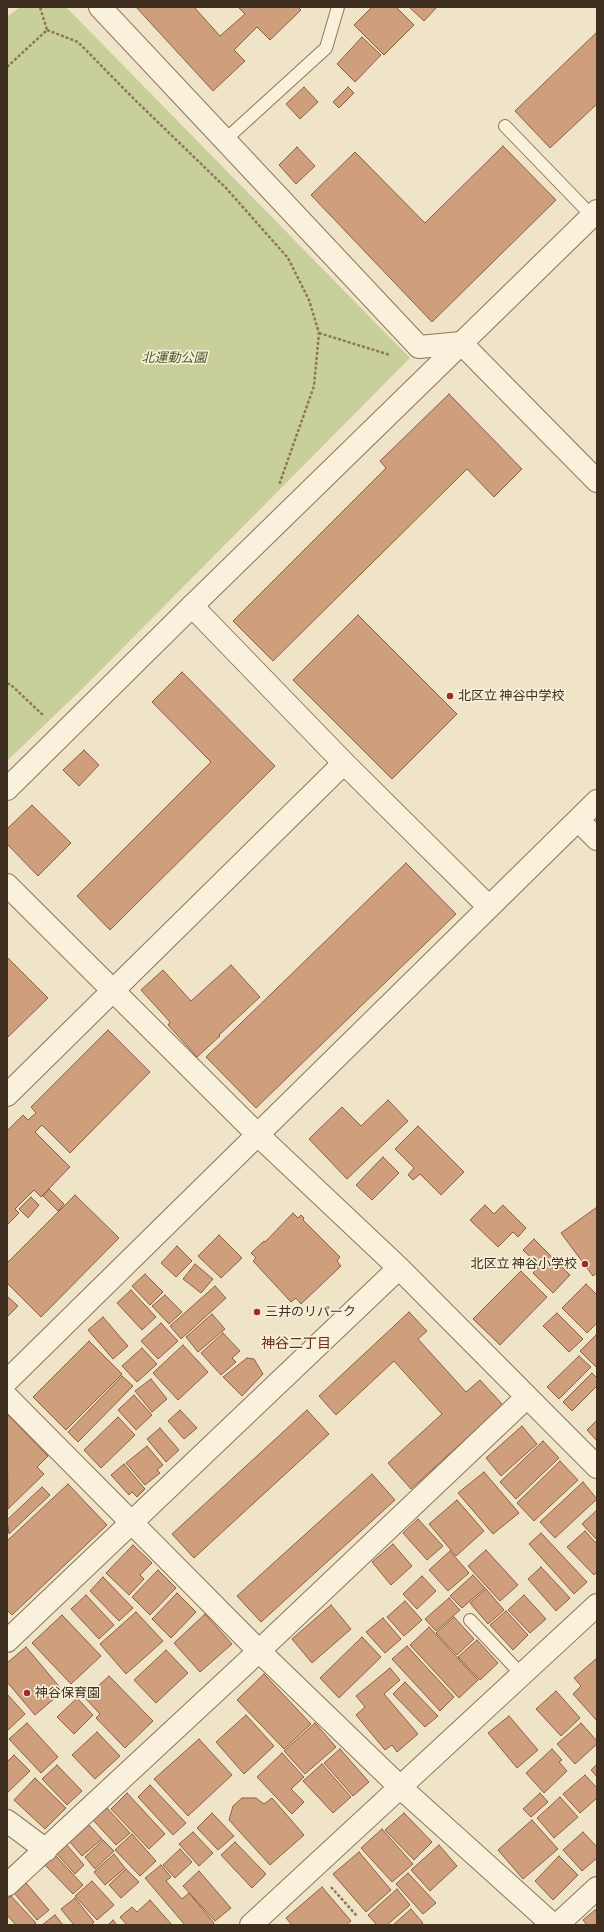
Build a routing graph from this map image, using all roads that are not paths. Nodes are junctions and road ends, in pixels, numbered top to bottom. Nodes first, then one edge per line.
1 (100, 7) edge
2 (338, 7) edge
3 (505, 126) dead end
4 (225, 140) junction
5 (594, 213) edge
6 (461, 343) junction
7 (596, 478) edge
8 (192, 606) junction
9 (344, 763) junction
10 (7, 789) edge
11 (597, 801) edge
12 (578, 820) junction
13 (597, 839) edge
14 (7, 885) edge
15 (489, 907) junction
16 (114, 991) junction
17 (7, 1095) edge
18 (258, 1135) junction
19 (399, 1268) junction
20 (7, 1381) edge
21 (7, 1397) edge
22 (527, 1397) junction
23 (597, 1467) edge
24 (133, 1522) junction
25 (597, 1605) edge
26 (470, 1620) dead end
27 (7, 1641) edge
28 (259, 1651) junction
29 (522, 1675) junction
30 (400, 1787) junction
31 (7, 1820) edge
32 (46, 1850) junction
33 (7, 1885) edge
34 (597, 1888) edge
35 (251, 1925) edge
36 (553, 1925) edge
37 (558, 1925) edge

1 - 4 street
2 - 4 lane
3 - 5 lane
4 - 6 street
5 - 6 street
6 - 7 street
6 - 8 street
8 - 9 street
8 - 10 street
9 - 15 street
9 - 16 street
11 - 12 street
12 - 13 street
12 - 15 street
14 - 16 street
15 - 18 street
16 - 17 street
16 - 18 street
18 - 19 street
18 - 20 street
19 - 22 street
19 - 24 street
21 - 24 street
22 - 23 street
22 - 28 street
24 - 27 street
24 - 28 street
25 - 29 street
26 - 29 lane
28 - 30 street
28 - 32 street
29 - 30 street
30 - 35 street
30 - 36 street
31 - 32 street
32 - 33 street
34 - 37 street

